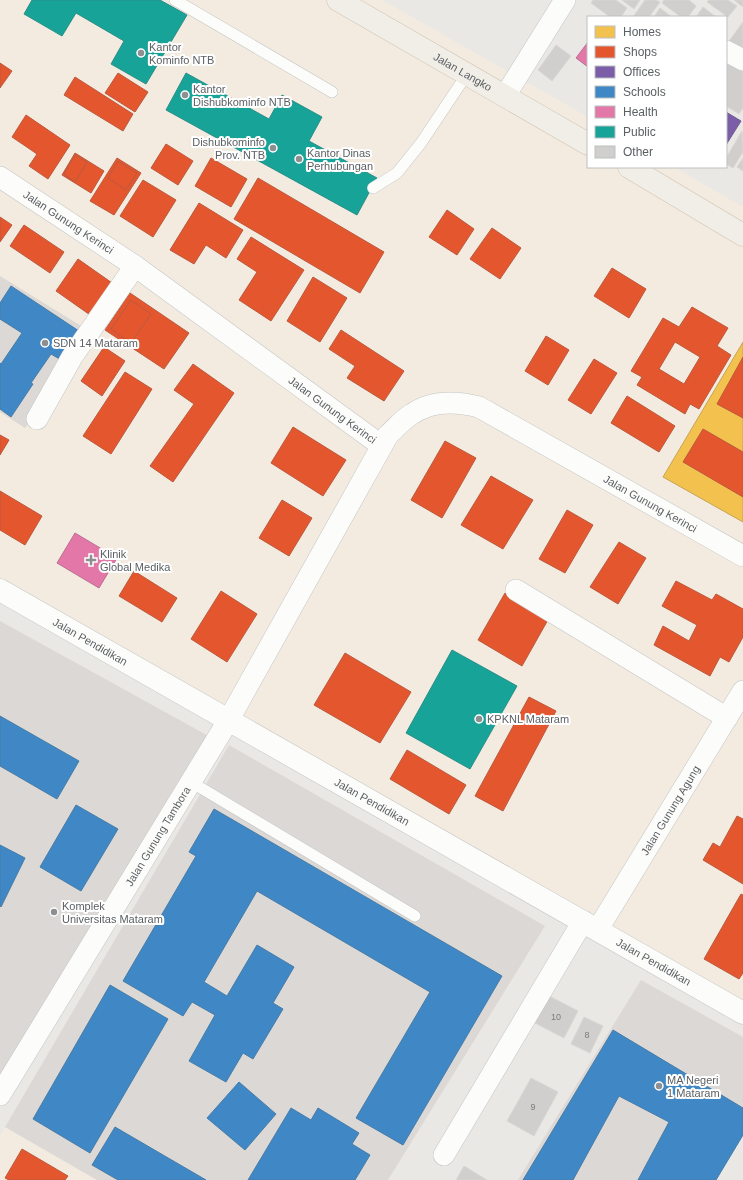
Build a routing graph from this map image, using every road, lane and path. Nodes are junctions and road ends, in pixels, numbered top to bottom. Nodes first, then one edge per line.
1 (175, 0) edge
2 (338, 0) edge
3 (565, 0) edge
4 (727, 52) edge
5 (743, 60) edge
6 (467, 74) junction
7 (332, 92) dead end
8 (505, 96) junction
9 (587, 143) edge
10 (633, 168) edge
11 (0, 177) edge
12 (373, 188) dead end
13 (743, 235) edge
14 (135, 266) junction
15 (37, 419) dead end
16 (382, 446) junction
17 (743, 556) edge
18 (0, 590) edge
19 (516, 590) dead end
20 (743, 692) edge
21 (727, 718) junction
22 (228, 721) junction
23 (191, 782) junction
24 (415, 916) dead end
25 (590, 925) junction
26 (743, 1013) edge
27 (0, 1095) edge
28 (444, 1155) dead end

1 - 7 lane
2 - 6 main road, Jalan Langko
3 - 8 street
4 - 5 street
6 - 8 main road, Jalan Langko
6 - 12 lane
8 - 9 main road, Jalan Langko
10 - 13 main road
11 - 14 street, Jalan Gunung Kerinci
14 - 15 street
14 - 16 street, Jalan Gunung Kerinci
16 - 17 street, Jalan Gunung Kerinci
16 - 22 street, Jalan Gunung Tambora
18 - 22 main road, Jalan Pendidikan
19 - 21 street
20 - 21 street, Jalan Gunung Agung
21 - 25 street, Jalan Gunung Agung
22 - 23 street, Jalan Gunung Tambora
22 - 25 main road, Jalan Pendidikan
23 - 24 lane
23 - 27 street, Jalan Gunung Tambora
25 - 26 main road, Jalan Pendidikan
25 - 28 street, Jalan Gunung Agung

